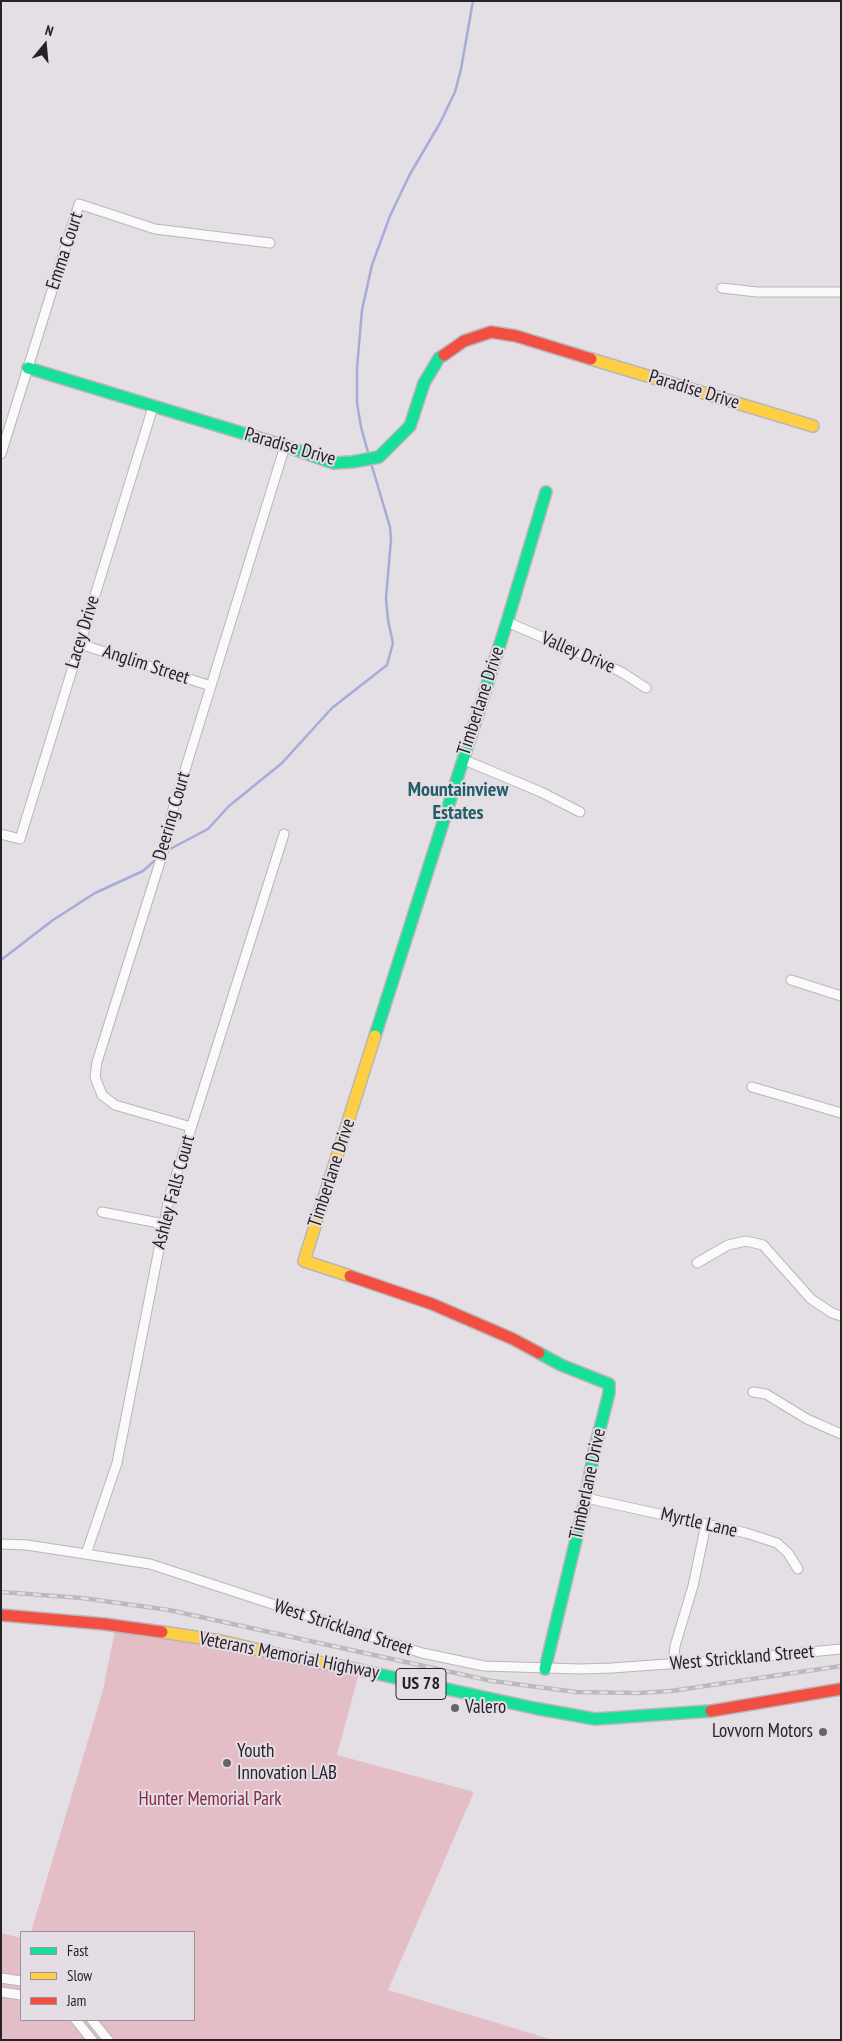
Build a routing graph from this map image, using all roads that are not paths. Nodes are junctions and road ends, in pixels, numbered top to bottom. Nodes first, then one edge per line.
1 (270, 243) dead end
2 (722, 288) dead end
3 (841, 292) edge
4 (28, 368) junction
5 (153, 407) junction
6 (812, 426) dead end
7 (285, 446) junction
8 (1, 454) edge
9 (546, 492) dead end
10 (507, 622) junction
11 (80, 644) junction
12 (211, 686) junction
13 (646, 688) dead end
14 (462, 759) junction
15 (580, 812) dead end
16 (1, 834) edge
17 (284, 834) dead end
18 (791, 980) dead end
19 (841, 996) edge
20 (752, 1087) dead end
21 (841, 1113) edge
22 (192, 1127) junction
23 (102, 1212) dead end
24 (164, 1224) junction
25 (696, 1263) dead end
26 (841, 1316) edge
27 (753, 1392) dead end
28 (841, 1434) edge
29 (586, 1498) junction
30 (706, 1524) junction
31 (1, 1544) edge
32 (86, 1554) junction
33 (798, 1569) dead end
34 (1, 1615) edge
35 (841, 1649) edge
36 (673, 1664) junction
37 (545, 1669) junction
38 (841, 1689) edge
39 (1, 1978) edge
40 (20, 1981) edge
41 (1, 1992) edge
42 (20, 1995) edge
43 (77, 2021) edge
44 (93, 2021) edge
45 (92, 2040) edge
46 (108, 2040) edge

1 - 4 street, Emma Court
2 - 3 street
4 - 5 street, Paradise Drive
4 - 8 street, Emma Court
5 - 7 street, Paradise Drive
5 - 11 street, Lacey Drive
6 - 7 street, Paradise Drive
7 - 12 street, Deering Court
9 - 10 street, Timberlane Drive
10 - 13 street, Valley Drive
10 - 14 street, Timberlane Drive
11 - 12 street, Anglim Street
11 - 16 street, Lacey Drive
12 - 22 street, Deering Court
14 - 15 street
14 - 29 street, Timberlane Drive
17 - 22 street, Ashley Falls Court
18 - 19 street
20 - 21 street
22 - 24 street, Ashley Falls Court
23 - 24 street
24 - 32 street, Ashley Falls Court
25 - 26 street
27 - 28 street
29 - 30 street, Myrtle Lane
29 - 37 street, Timberlane Drive
30 - 33 street, Myrtle Lane
30 - 36 street
31 - 32 street, West Strickland Street
32 - 37 street, West Strickland Street
34 - 38 street, Veterans Memorial Highway / US 78
35 - 36 street, West Strickland Street
36 - 37 street, West Strickland Street
39 - 40 street
41 - 42 street
43 - 45 street
44 - 46 street

